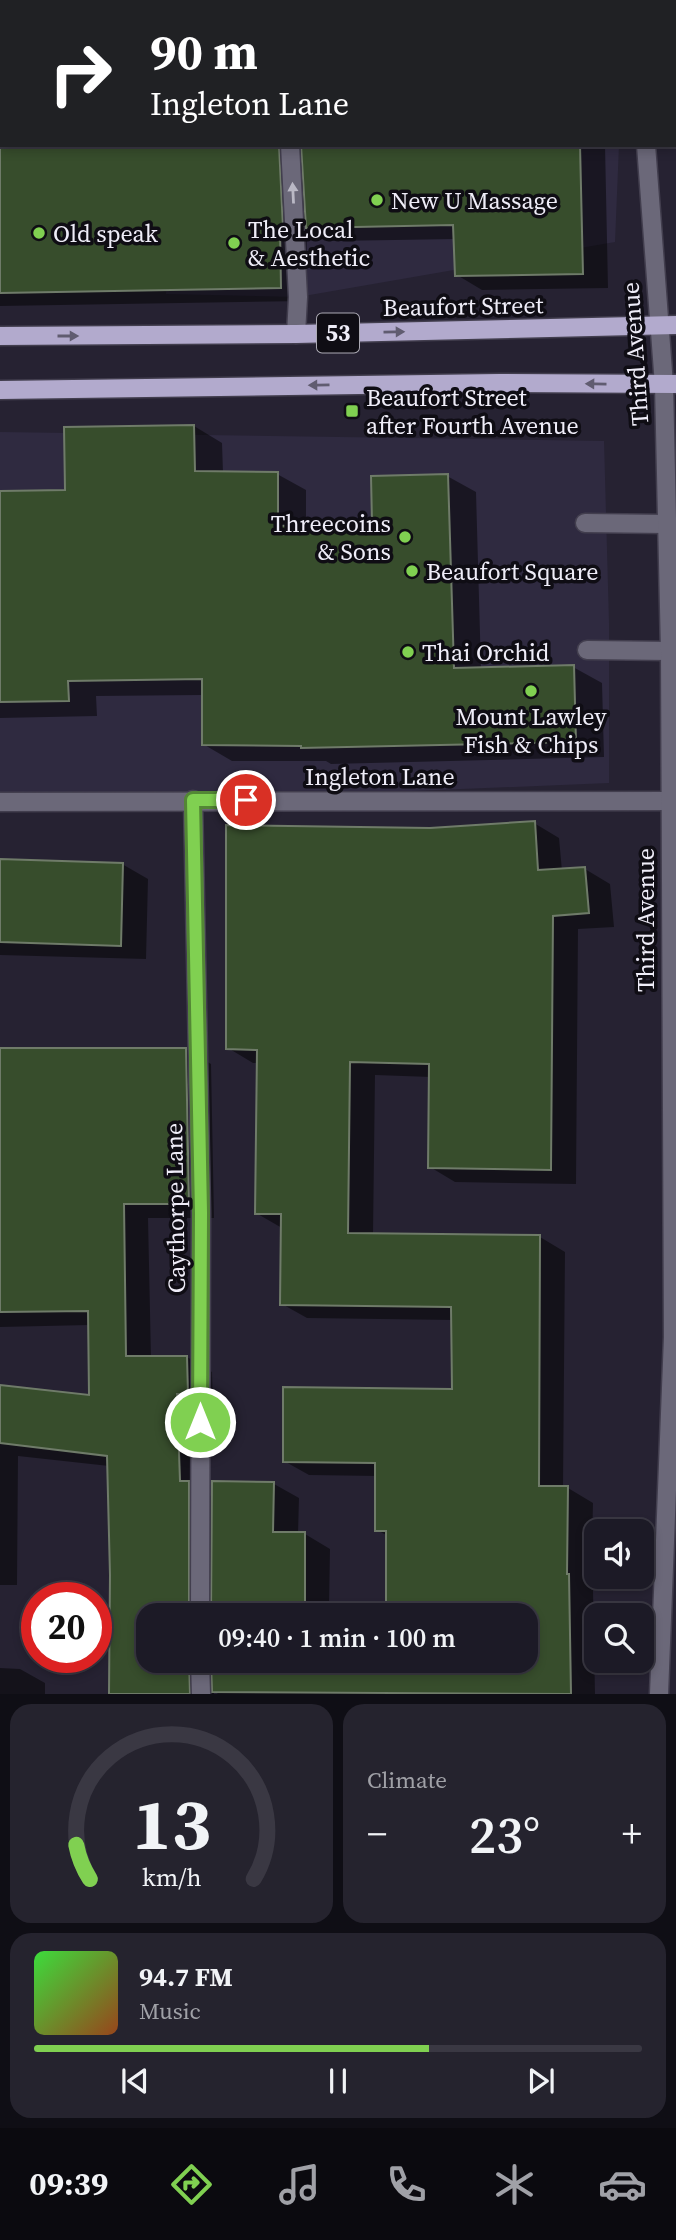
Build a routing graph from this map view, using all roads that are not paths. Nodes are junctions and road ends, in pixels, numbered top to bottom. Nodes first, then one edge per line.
1 (290, 147) edge
2 (646, 147) edge
3 (668, 325) edge
4 (296, 334) junction
5 (0, 336) edge
6 (670, 385) edge
7 (0, 390) edge
8 (585, 523) dead end
9 (666, 524) junction
10 (587, 650) dead end
11 (670, 651) junction
12 (193, 800) junction
13 (673, 801) edge
14 (0, 802) edge
15 (200, 1603) edge
16 (200, 1673) edge
17 (201, 1694) edge
18 (659, 1694) edge

4 -> 1 street
2 - 3 street, Third Avenue
4 -> 3 main road, Beaufort Street / 53
3 - 6 street, Third Avenue
5 -> 4 main road, Beaufort Street / 53
6 -> 7 main road, 53
6 - 9 street, Third Avenue
8 - 9 street
9 - 11 street, Third Avenue
10 - 11 street
11 - 13 street, Third Avenue
12 - 13 street, Ingleton Lane
12 - 14 street, Ingleton Lane
12 - 15 street, Caythorpe Lane
13 - 18 street, Third Avenue
16 - 17 street

